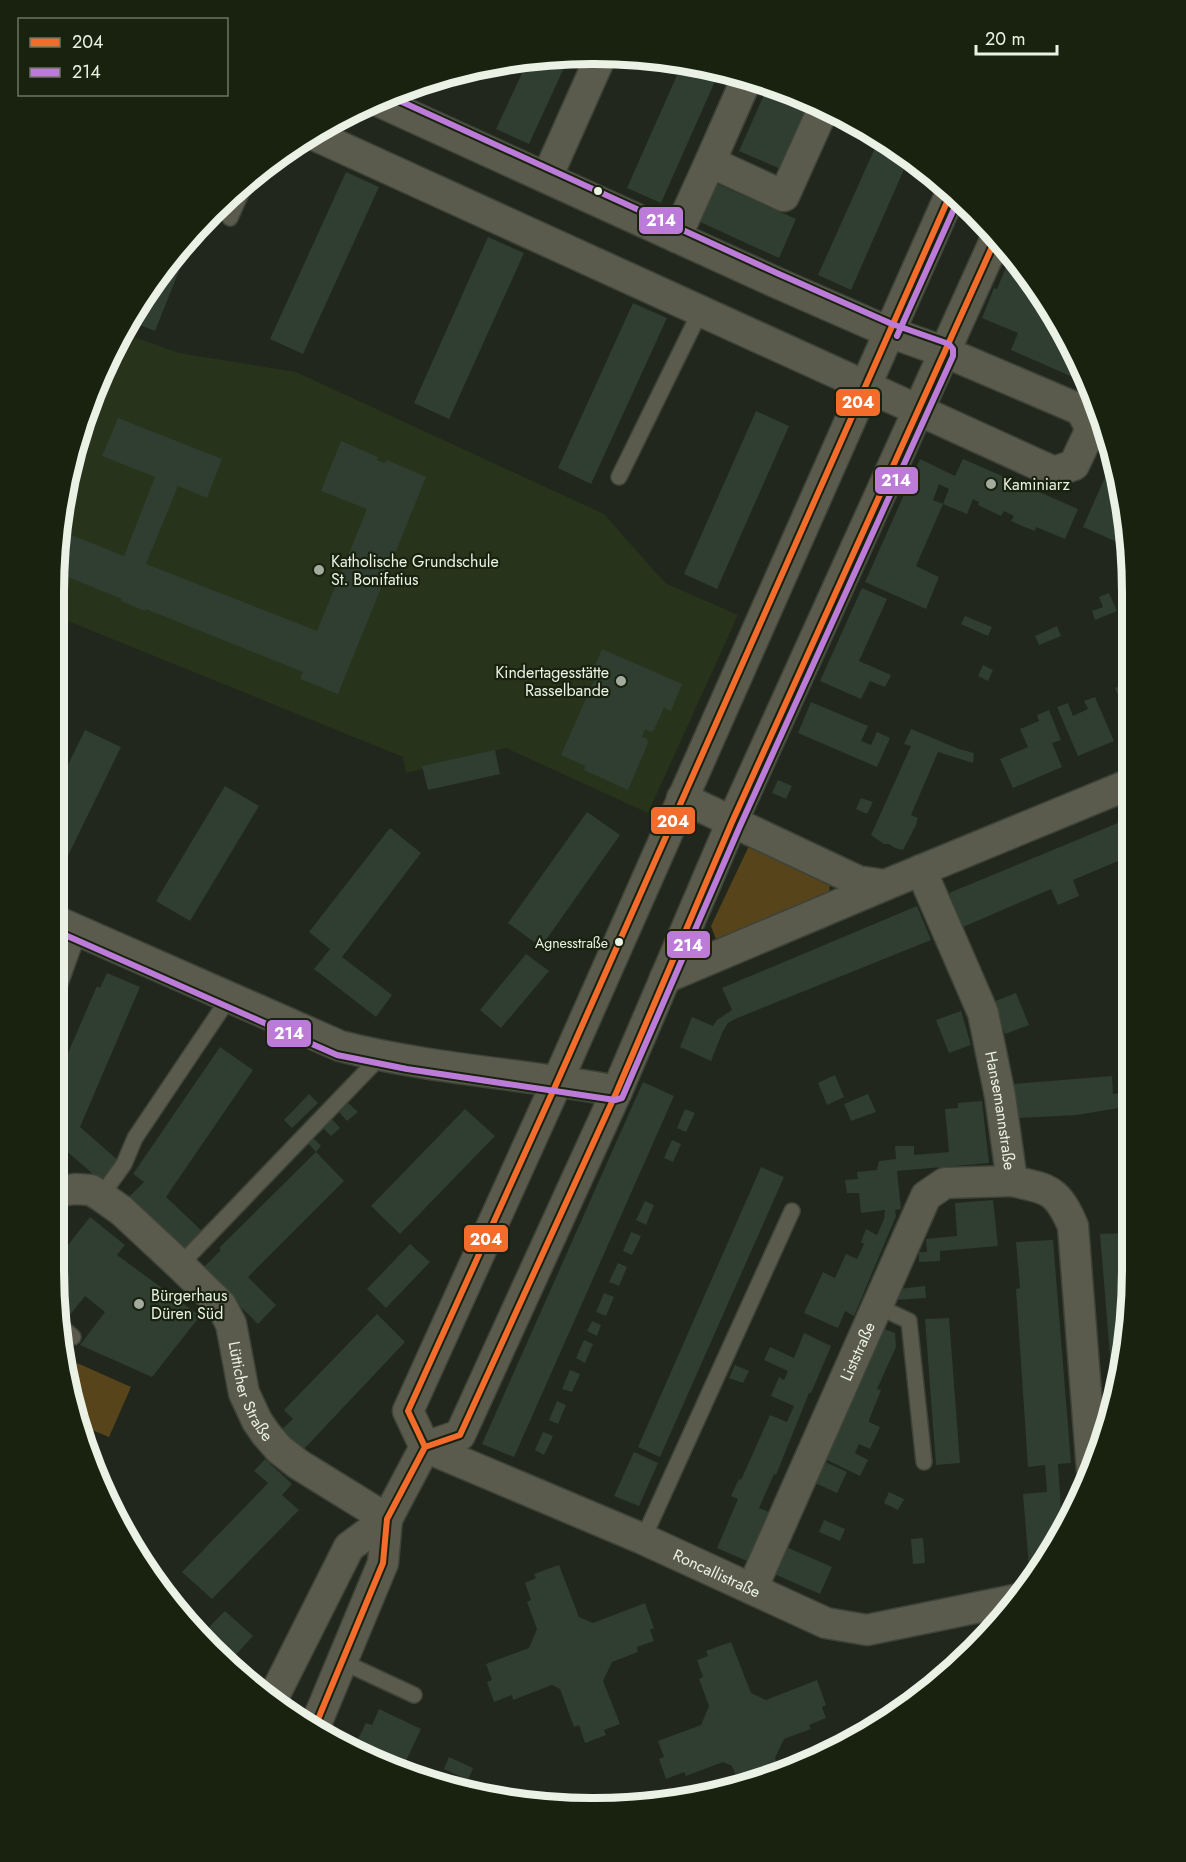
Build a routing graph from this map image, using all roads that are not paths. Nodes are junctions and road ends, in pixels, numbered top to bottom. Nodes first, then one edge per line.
1 (597, 64) edge
2 (743, 87) edge
3 (389, 106) edge
4 (820, 116) edge
5 (323, 139) edge
6 (710, 162) junction
7 (547, 177) junction
8 (947, 201) edge
9 (236, 204) edge
10 (230, 218) dead end
11 (676, 237) junction
12 (992, 247) edge
13 (701, 310) junction
14 (889, 332) junction
15 (945, 352) junction
16 (866, 386) junction
17 (919, 410) junction
18 (620, 477) dead end
19 (1122, 787) edge
20 (682, 798) junction
21 (732, 822) junction
22 (921, 870) junction
23 (885, 885) junction
24 (68, 926) edge
25 (64, 949) edge
26 (665, 978) junction
27 (229, 998) junction
28 (381, 1056) junction
29 (558, 1080) junction
30 (617, 1091) junction
31 (1012, 1181) junction
32 (64, 1191) edge
33 (101, 1196) junction
34 (792, 1211) dead end
35 (180, 1265) junction
36 (877, 1306) junction
37 (425, 1447) junction
38 (1090, 1447) edge
39 (924, 1462) dead end
40 (387, 1519) junction
41 (643, 1539) junction
42 (752, 1589) junction
43 (1002, 1602) edge
44 (343, 1662) junction
45 (276, 1692) edge
46 (414, 1695) dead end
47 (318, 1720) edge

1 - 7 street
2 - 6 street
3 - 7 street
4 - 6 street
5 - 13 street
6 - 11 street
7 - 11 street
8 - 14 street
9 - 10 lane
11 - 14 street
12 - 15 street
13 - 16 street
13 - 18 lane
14 - 15 street
14 - 16 street
15 - 17 street
15 - 17 street
16 - 17 street
16 - 20 street
17 - 21 street
19 - 22 street
20 - 21 street
20 - 29 street
21 - 23 street
21 - 26 street
22 - 23 street
22 - 31 street, Hansemannstraße
23 - 26 street
24 - 25 lane
24 - 27 street
26 - 30 street
27 - 28 street
27 - 33 lane
28 - 29 street
28 - 35 lane
29 - 30 street
29 - 37 street
30 - 37 street
31 - 36 street, Liststraße
31 - 38 street, Hansemannstraße
32 - 33 street, Lütticher Straße
33 - 35 street, Lütticher Straße
34 - 41 lane
35 - 40 street, Lütticher Straße
36 - 39 lane
36 - 42 street, Liststraße
37 - 40 street
37 - 41 street, Roncallistraße
40 - 44 street
40 - 45 street
41 - 42 street, Roncallistraße
42 - 43 street, Roncallistraße
44 - 46 lane
44 - 47 street

